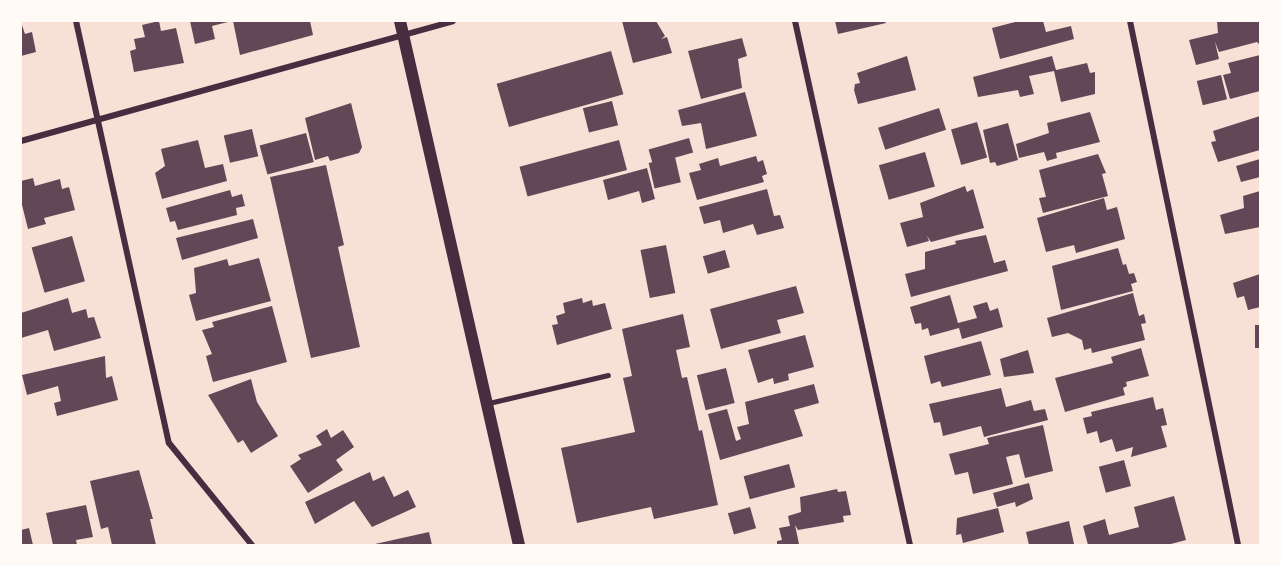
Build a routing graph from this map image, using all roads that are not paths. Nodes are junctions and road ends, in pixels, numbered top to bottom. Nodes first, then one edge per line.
1 (76, 21) edge
2 (453, 21) edge
3 (795, 21) edge
4 (1130, 21) edge
5 (401, 27) edge
6 (96, 120) junction
7 (21, 141) edge
8 (608, 375) dead end
9 (487, 404) junction
10 (252, 545) edge
11 (519, 545) edge
12 (910, 545) edge
13 (1238, 545) edge

1 - 6 street
2 - 5 street
3 - 12 street
4 - 13 street
5 - 6 street
5 - 9 main road
6 - 7 street
6 - 10 street
8 - 9 lane
9 - 11 main road

